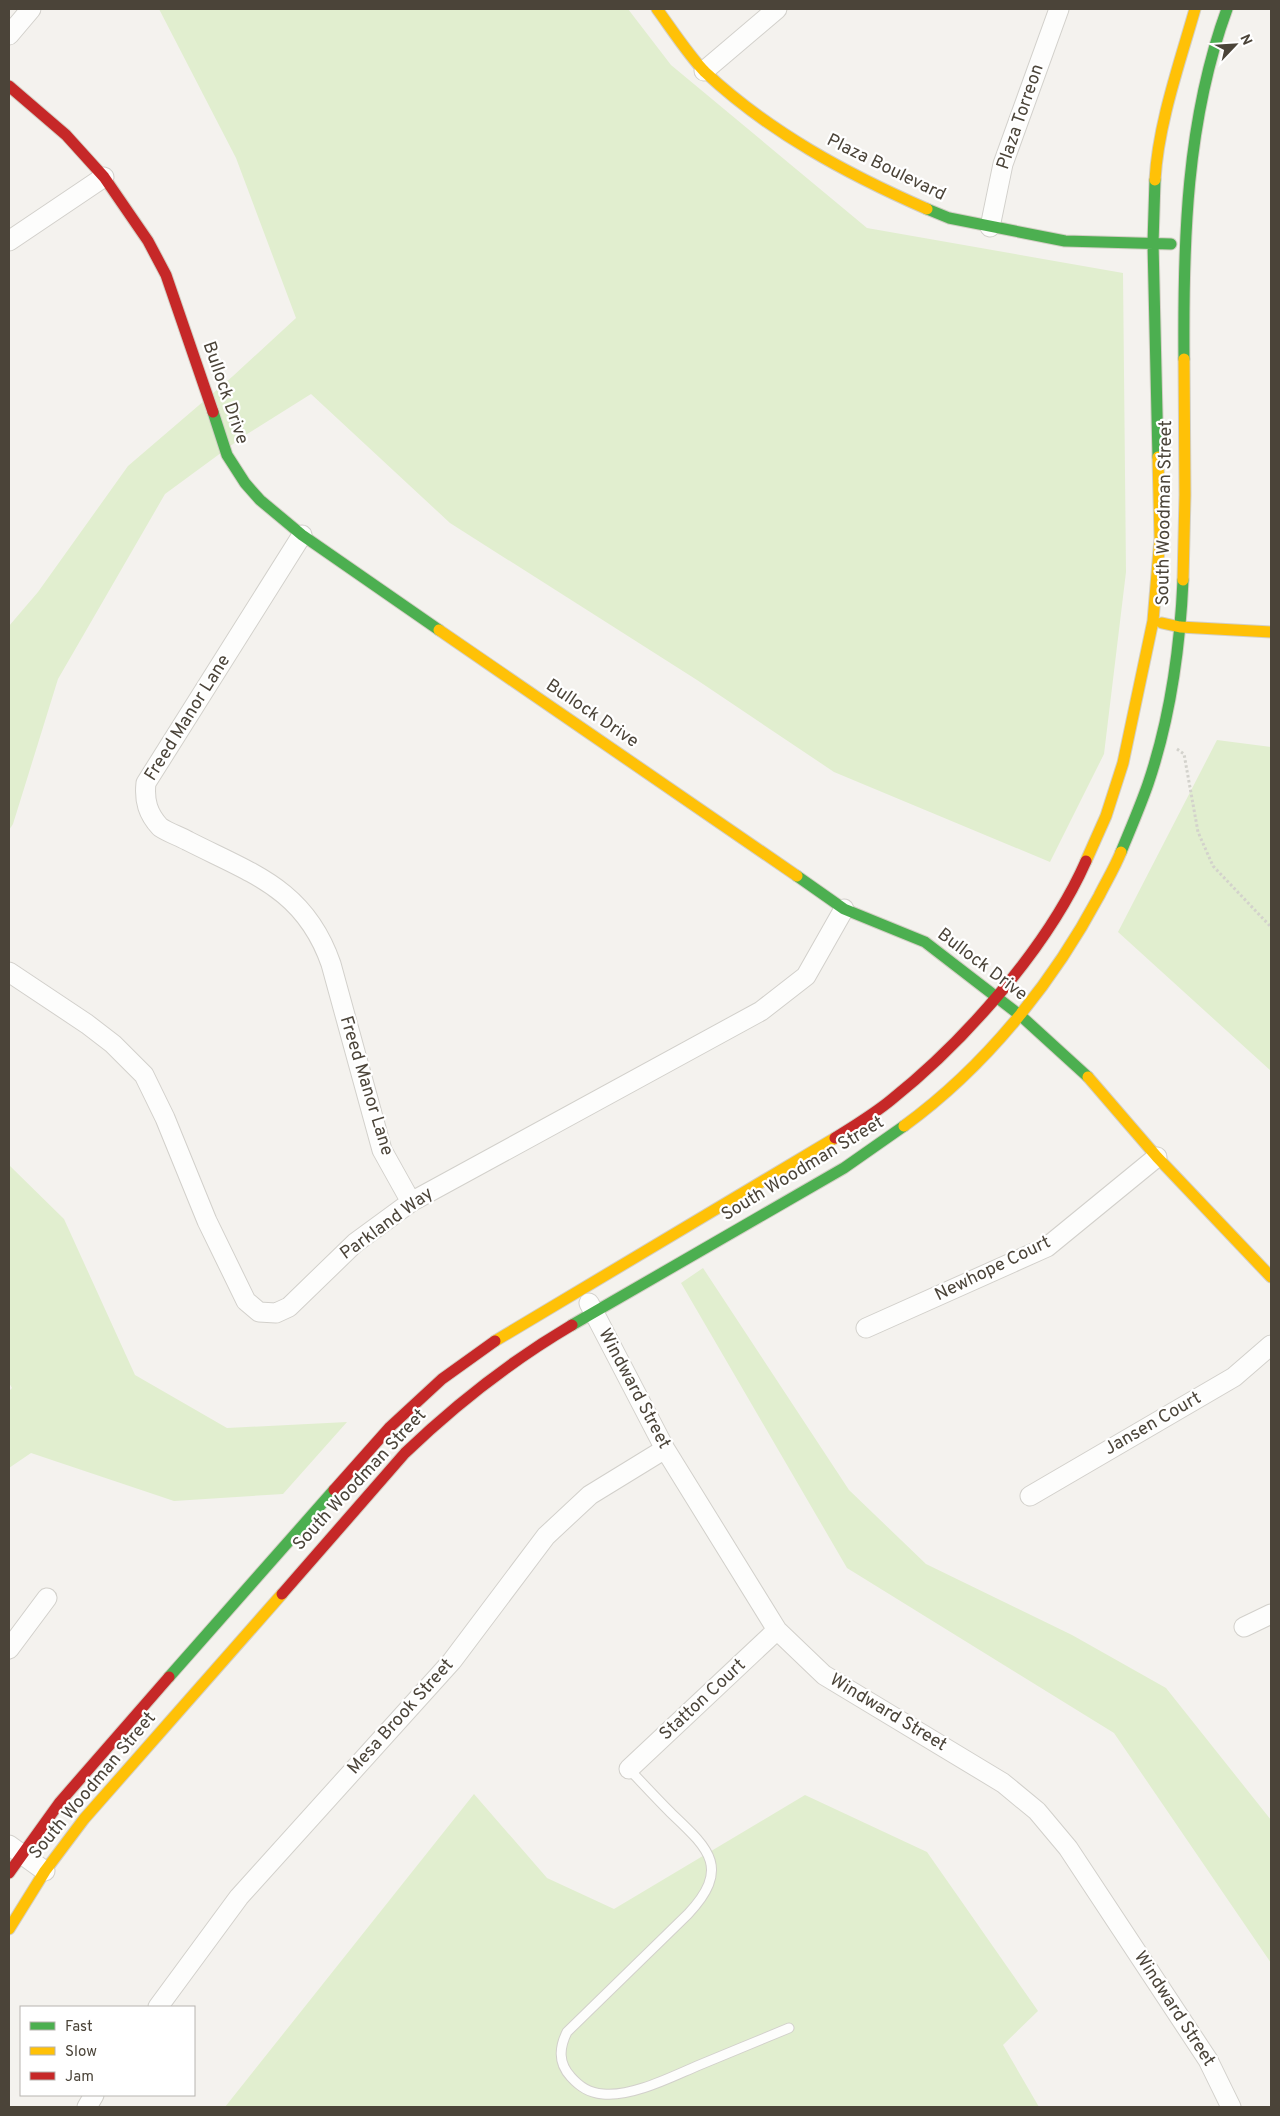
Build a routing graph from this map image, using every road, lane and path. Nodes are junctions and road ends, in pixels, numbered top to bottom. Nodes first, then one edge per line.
1 (31, 9) edge
2 (657, 9) edge
3 (777, 9) edge
4 (1059, 9) edge
5 (1195, 9) edge
6 (1227, 9) edge
7 (9, 35) edge
8 (704, 71) junction
9 (9, 86) edge
10 (104, 177) junction
11 (990, 227) junction
12 (9, 241) edge
13 (1153, 243) junction
14 (1184, 244) junction
15 (302, 535) junction
16 (1153, 621) junction
17 (1180, 627) junction
18 (1271, 632) edge
19 (1161, 739) junction
20 (844, 909) junction
21 (1271, 927) edge
22 (9, 972) edge
23 (996, 996) junction
24 (1021, 1016) junction
25 (1157, 1157) junction
26 (411, 1202) junction
27 (1271, 1276) edge
28 (581, 1288) junction
29 (594, 1313) junction
30 (866, 1328) dead end
31 (1271, 1345) edge
32 (665, 1449) junction
33 (1030, 1496) dead end
34 (47, 1598) dead end
35 (1271, 1614) edge
36 (1244, 1627) dead end
37 (777, 1630) junction
38 (9, 1649) edge
39 (628, 1769) joint
40 (16, 1849) edge
41 (45, 1870) junction
42 (9, 1873) edge
43 (9, 1929) edge
44 (159, 2006) edge
45 (789, 2028) dead end
46 (93, 2096) edge
47 (87, 2107) edge
48 (1231, 2107) edge

1 - 7 street
2 - 8 main road, Plaza Boulevard
3 - 8 street
4 - 11 street, Plaza Torreon
5 - 13 main road, South Woodman Street
6 - 14 main road, South Woodman Street
8 - 11 main road, Plaza Boulevard
9 - 10 main road, Bullock Drive
10 - 12 street
10 - 15 main road, Bullock Drive
11 - 13 main road, Plaza Boulevard
13 - 14 main road, Plaza Boulevard
13 - 16 main road, South Woodman Street
14 - 17 main road, South Woodman Street
15 - 20 main road, Bullock Drive
15 - 26 street, Freed Manor Lane
16 - 17 main road
16 - 23 main road, South Woodman Street
17 - 18 main road
17 - 19 main road, South Woodman Street
19 - 21 path
19 - 24 main road, South Woodman Street
20 - 23 main road, Bullock Drive
20 - 26 street, Parkland Way
22 - 26 street, Parkland Way
23 - 24 main road, Bullock Drive
23 - 28 main road, South Woodman Street
24 - 25 main road, Bullock Drive
24 - 29 main road, South Woodman Street
25 - 27 main road, Bullock Drive
25 - 30 street, Newhope Court
28 - 29 street, Windward Street
28 - 40 main road, South Woodman Street
29 - 32 street, Windward Street
29 - 41 main road, South Woodman Street
31 - 33 street, Jansen Court
32 - 37 street, Windward Street
32 - 44 street, Mesa Brook Street
34 - 38 street
35 - 36 street
37 - 39 street, Statton Court
37 - 48 street, Windward Street
39 - 45 lane
40 - 41 street
40 - 42 main road, South Woodman Street
41 - 43 main road, South Woodman Street
46 - 47 street

